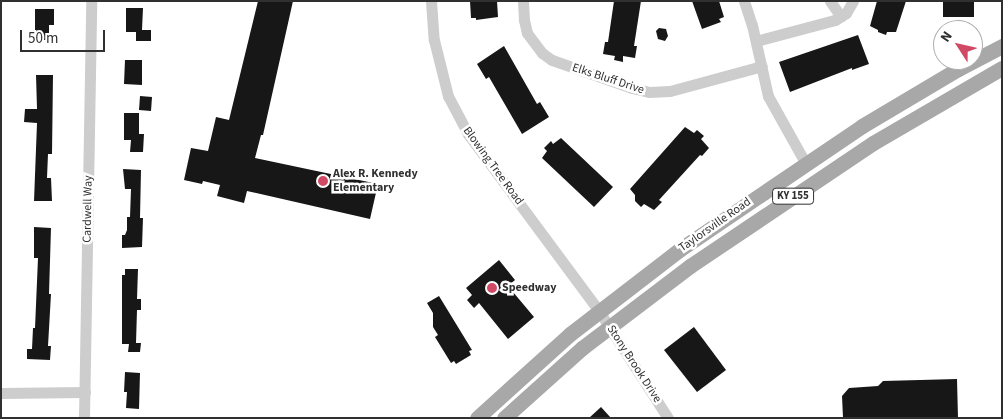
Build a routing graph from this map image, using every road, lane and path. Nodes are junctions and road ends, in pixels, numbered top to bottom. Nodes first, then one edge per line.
1 (91, 1) edge
2 (431, 1) edge
3 (523, 1) edge
4 (744, 1) edge
5 (830, 1) edge
6 (853, 1) edge
7 (841, 18) junction
8 (756, 41) junction
9 (1002, 46) edge
10 (762, 66) junction
11 (1002, 68) edge
12 (806, 164) junction
13 (599, 311) junction
14 (608, 327) junction
15 (84, 392) junction
16 (1, 393) edge
17 (84, 418) edge
18 (476, 418) edge
19 (504, 418) edge
20 (668, 418) edge

1 - 15 street, Cardwell Way
2 - 13 street, Blowing Tree Road
3 - 10 street, Elks Bluff Drive
4 - 8 street
5 - 7 street
6 - 7 street
7 - 8 street
8 - 10 street
9 - 12 main road, Taylorsville Road / KY 155
10 - 12 street
11 - 14 main road, Taylorsville Road / KY 155
12 - 13 main road, Taylorsville Road / KY 155
13 - 14 street, Stony Brook Drive
13 - 18 main road, Taylorsville Road / KY 155
14 - 19 main road, Taylorsville Road / KY 155
14 - 20 street, Stony Brook Drive
15 - 16 street
15 - 17 street, Cardwell Way

